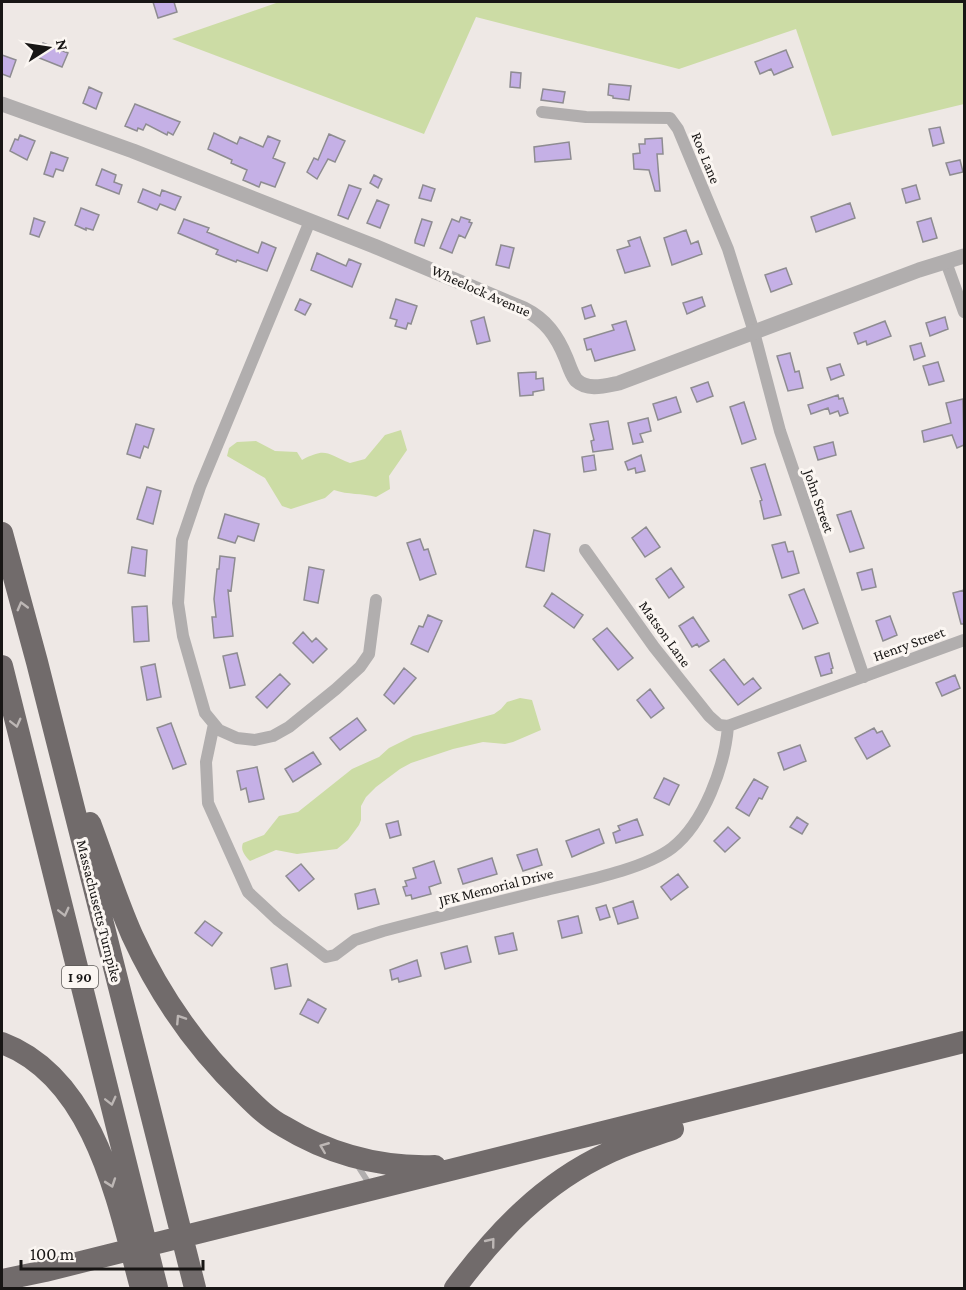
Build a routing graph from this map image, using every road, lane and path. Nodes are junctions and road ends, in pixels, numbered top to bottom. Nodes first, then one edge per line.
1 (2, 104) edge
2 (542, 112) dead end
3 (310, 221) junction
4 (964, 256) edge
5 (946, 262) junction
6 (964, 312) edge
7 (754, 332) junction
8 (2, 533) edge
9 (585, 550) dead end
10 (375, 600) dead end
11 (964, 640) edge
12 (37, 662) junction
13 (2, 666) edge
14 (864, 677) junction
15 (214, 724) junction
16 (728, 726) junction
17 (964, 1042) edge
18 (2, 1043) edge
19 (964, 1054) edge
20 (673, 1129) junction
21 (353, 1157) junction
22 (484, 1161) junction
23 (376, 1196) junction
24 (89, 1267) junction
25 (2, 1280) edge
26 (33, 1288) edge
27 (141, 1288) edge
28 (158, 1288) edge
29 (195, 1288) edge
30 (455, 1288) edge

1 - 3 street, Wheelock Avenue
2 - 7 street, Roe Lane
3 - 7 street, Wheelock Avenue
3 - 15 street
4 - 5 street, Wheelock Avenue
5 - 6 street
5 - 7 street, Wheelock Avenue
7 - 14 street, John Street
12 -> 8 highway, Massachusetts Turnpike / I 90
9 - 16 street, Matson Lane
10 - 15 street
11 - 14 street, Henry Street
21 -> 12 highway
12 - 29 highway, Massachusetts Turnpike / I 90
13 -> 28 highway, I 90
14 - 16 street
15 - 16 street, JFK Memorial Drive
17 - 22 highway
18 -> 27 highway
19 - 20 highway
20 - 23 highway
30 -> 20 highway
21 - 22 highway
21 - 23 lane
22 - 23 highway
23 - 24 highway
24 - 25 highway
24 - 26 highway

